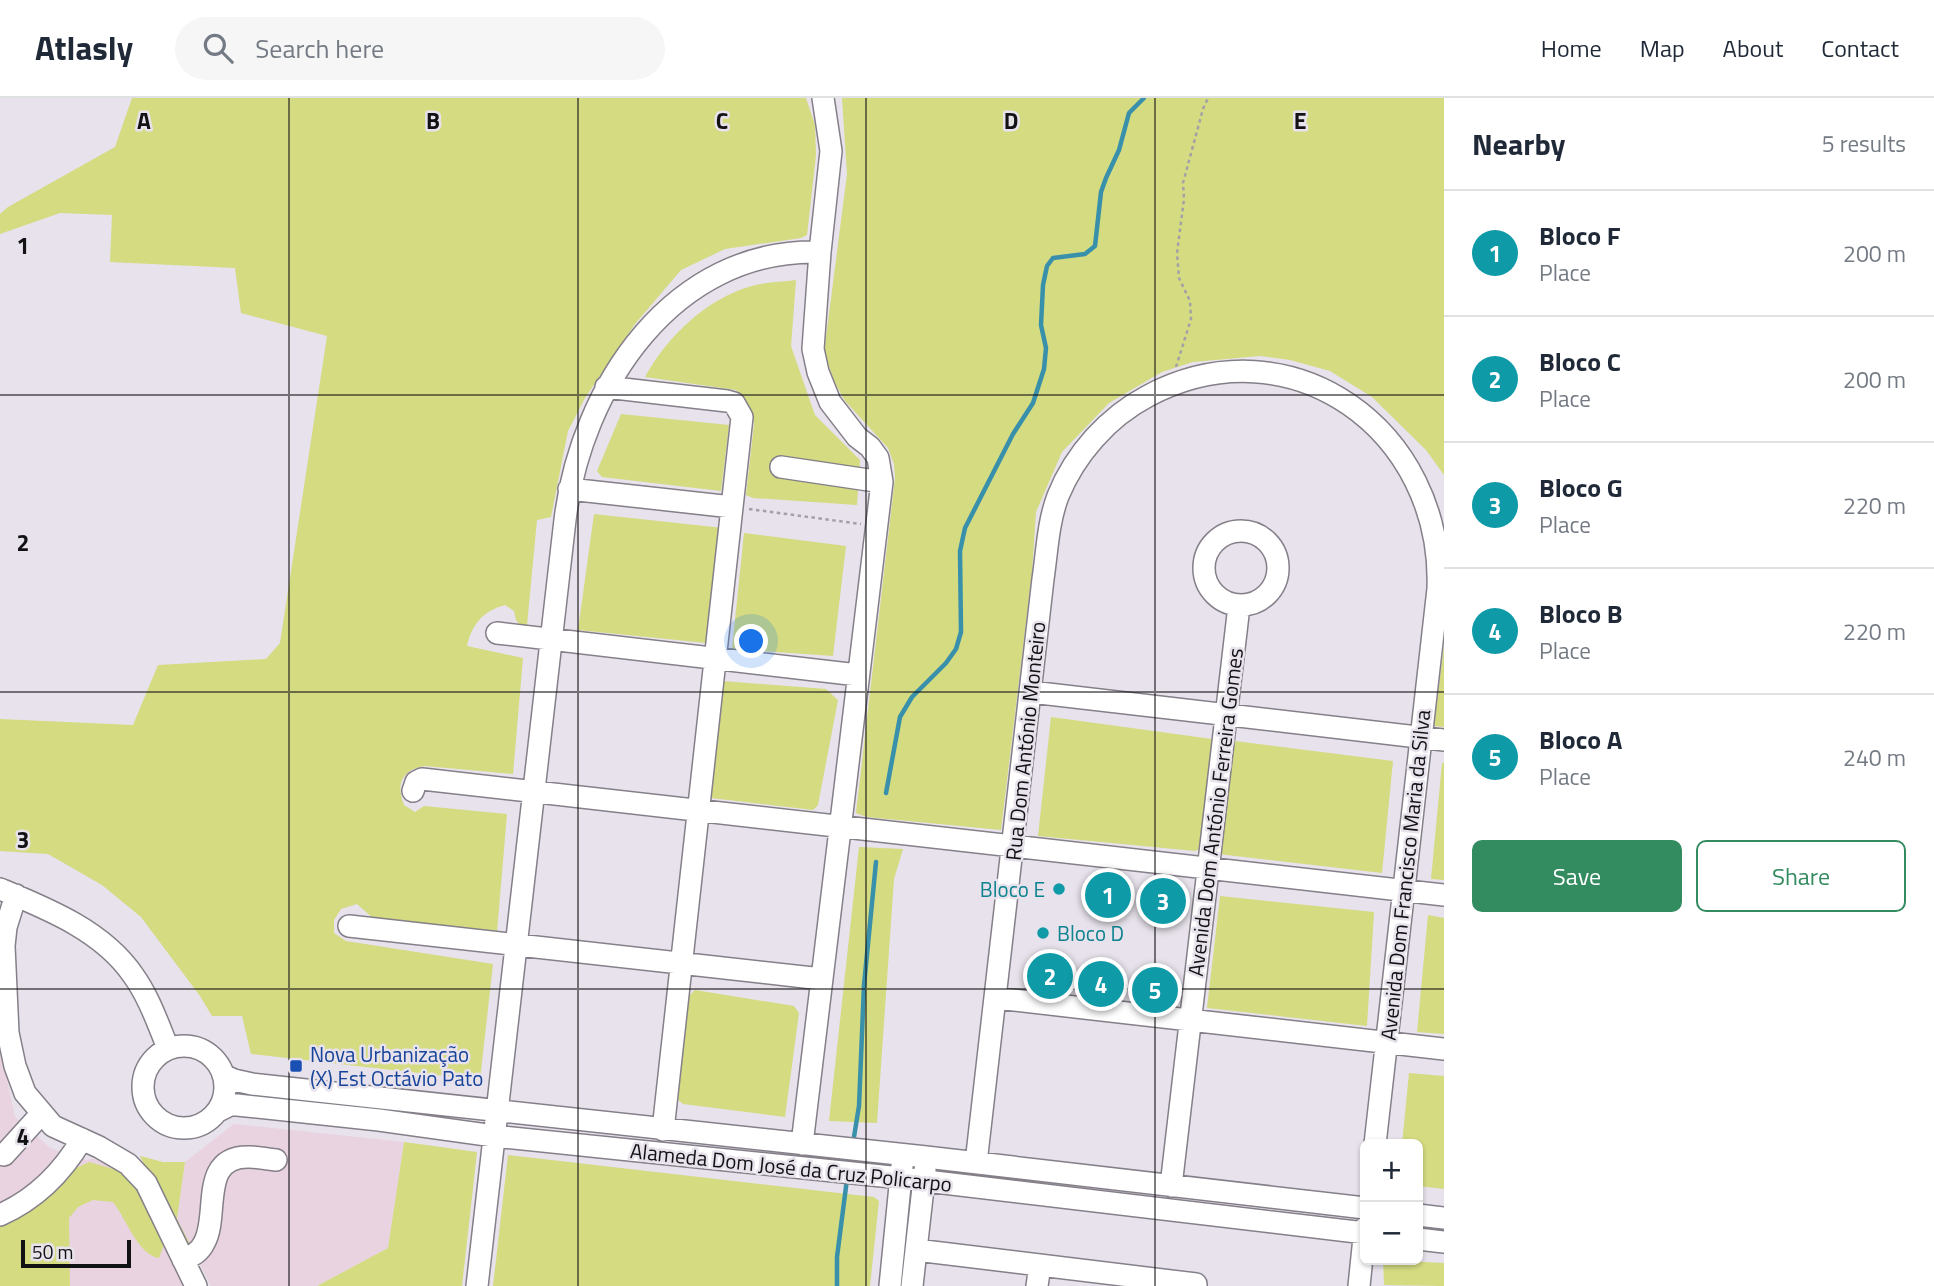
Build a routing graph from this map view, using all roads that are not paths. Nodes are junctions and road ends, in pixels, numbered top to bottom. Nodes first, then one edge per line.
1 (823, 98) edge
2 (820, 252) junction
3 (606, 387) junction
4 (780, 467) dead end
5 (882, 482) junction
6 (569, 489) junction
7 (1426, 496) junction
8 (732, 507) junction
9 (1444, 515) edge
10 (1439, 603) edge
11 (1239, 606) dead end
12 (497, 633) dead end
13 (552, 641) junction
14 (715, 658) junction
15 (858, 675) junction
16 (1031, 692) junction
17 (1226, 716) junction
18 (1420, 737) junction
19 (1444, 740) edge
20 (413, 791) dead end
21 (533, 791) junction
22 (697, 810) junction
23 (840, 827) junction
24 (1013, 846) junction
25 (1209, 868) junction
26 (1404, 890) junction
27 (8, 892) edge
28 (1444, 895) edge
29 (349, 926) dead end
30 (515, 944) junction
31 (681, 962) junction
32 (822, 979) junction
33 (996, 998) junction
34 (1191, 1020) junction
35 (1386, 1042) junction
36 (168, 1048) junction
37 (1444, 1049) edge
38 (223, 1075) junction
39 (218, 1111) junction
40 (496, 1112) junction
41 (42, 1113) junction
42 (663, 1130) junction
43 (494, 1136) junction
44 (82, 1139) junction
45 (1376, 1139) edge
46 (802, 1144) junction
47 (4, 1155) dead end
48 (902, 1155) junction
49 (926, 1157) junction
50 (276, 1160) dead end
51 (976, 1163) junction
52 (901, 1178) junction
53 (923, 1181) junction
54 (1171, 1186) junction
55 (1360, 1207) edge
56 (1423, 1215) edge
57 (0, 1216) edge
58 (1444, 1218) edge
59 (1360, 1230) edge
60 (1423, 1240) edge
61 (1444, 1242) edge
62 (916, 1250) junction
63 (183, 1259) junction
64 (1040, 1265) junction
65 (1361, 1265) edge
66 (1203, 1285) edge
67 (196, 1286) edge
68 (477, 1286) edge
69 (890, 1286) edge
70 (912, 1286) edge
71 (1037, 1286) edge
72 (1359, 1286) edge

1 - 2 street
2 - 3 street
2 - 5 street
3 - 6 street
3 - 8 street
4 - 5 street
5 - 15 street
6 - 8 street
6 - 13 street
7 - 9 street
7 - 10 street, Avenida Dom Francisco Maria da Silva
7 - 16 street, Rua Dom António Monteiro
8 - 14 street
10 - 18 street, Avenida Dom Francisco Maria da Silva
11 - 17 street, Avenida Dom António Ferreira Gomes
12 - 13 street
13 - 14 street
13 - 21 street
14 - 15 street
14 - 22 street
15 - 23 street
16 - 17 street
16 - 24 street, Rua Dom António Monteiro
17 - 18 street
17 - 25 street, Avenida Dom António Ferreira Gomes
18 - 19 street
18 - 26 street, Avenida Dom Francisco Maria da Silva
20 - 21 street
21 - 22 street
21 - 30 street
22 - 23 street
22 - 31 street
23 - 24 street
23 - 32 street
24 - 25 street
24 - 33 street, Rua Dom António Monteiro
25 - 26 street
25 - 34 street, Avenida Dom António Ferreira Gomes
26 - 28 street
26 - 35 street, Avenida Dom Francisco Maria da Silva
27 - 36 street
27 - 41 street
29 - 30 street
30 - 31 street
30 - 40 street
31 - 32 street
31 - 42 street
32 - 46 street
33 - 34 street
33 - 51 street, Rua Dom António Monteiro
34 - 35 street
34 - 54 street, Avenida Dom António Ferreira Gomes
35 - 37 street
35 - 45 street, Avenida Dom Francisco Maria da Silva
36 - 38 street
36 - 39 street
38 - 39 street
38 - 40 street, Alameda Dom José da Cruz Policarpo
39 - 43 street, Alameda Dom José da Cruz Policarpo
40 - 42 street, Alameda Dom José da Cruz Policarpo
40 - 43 street
41 - 44 street
41 - 47 street
42 - 46 street, Alameda Dom José da Cruz Policarpo
43 - 52 street, Alameda Dom José da Cruz Policarpo
43 - 68 street
44 - 57 street
44 - 63 street
46 - 48 street, Alameda Dom José da Cruz Policarpo
48 - 49 street, Alameda Dom José da Cruz Policarpo
48 - 52 street
49 - 51 street, Alameda Dom José da Cruz Policarpo
49 - 53 street
50 - 63 street
51 - 54 street, Alameda Dom José da Cruz Policarpo
52 - 53 street, Alameda Dom José da Cruz Policarpo
52 - 69 street
53 - 59 street, Alameda Dom José da Cruz Policarpo
53 - 62 street
54 - 55 street, Alameda Dom José da Cruz Policarpo
56 - 58 street
60 - 61 street
62 - 64 street
62 - 70 street
63 - 67 street
64 - 66 street
64 - 71 street
65 - 72 street

